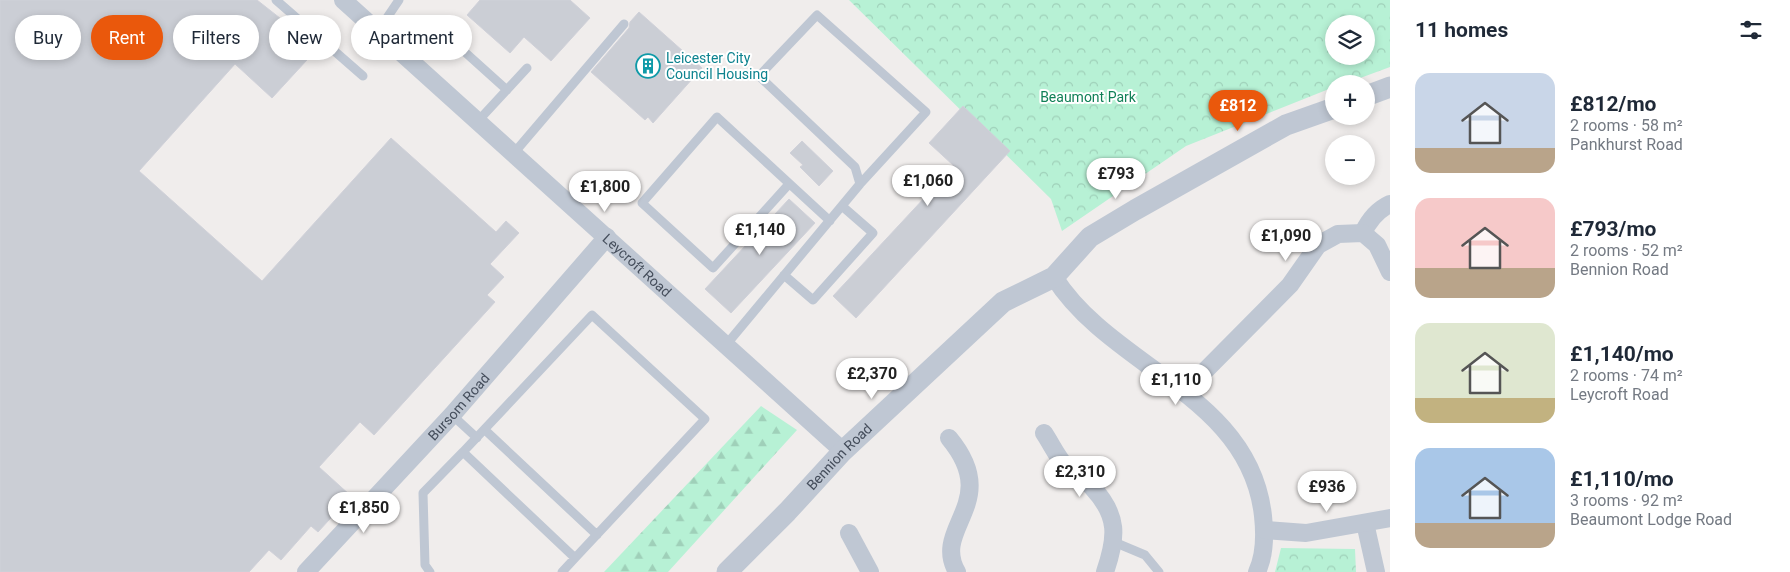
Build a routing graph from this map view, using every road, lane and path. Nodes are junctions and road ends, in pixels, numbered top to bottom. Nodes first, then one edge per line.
1 (276, 0) edge
2 (343, 0) edge
3 (399, 0) edge
4 (360, 15) edge
5 (389, 15) edge
6 (624, 24) dead end
7 (472, 58) edge
8 (410, 60) edge
9 (527, 68) dead end
10 (363, 76) dead end
11 (1390, 87) edge
12 (507, 90) junction
13 (1375, 93) edge
14 (1325, 111) edge
15 (478, 121) junction
16 (514, 153) junction
17 (789, 184) junction
18 (860, 184) junction
19 (1390, 204) edge
20 (842, 206) junction
21 (830, 221) junction
22 (1363, 233) junction
23 (608, 237) junction
24 (1390, 272) edge
25 (784, 275) junction
26 (1054, 277) junction
27 (726, 345) junction
28 (1184, 392) junction
29 (452, 414) junction
30 (485, 430) junction
31 (1044, 433) dead end
32 (477, 438) junction
33 (949, 438) dead end
34 (843, 451) junction
35 (463, 452) junction
36 (1390, 518) edge
37 (1365, 523) junction
38 (1265, 530) junction
39 (849, 533) dead end
40 (597, 535) junction
41 (1114, 542) junction
42 (576, 558) junction
43 (306, 572) edge
44 (430, 572) edge
45 (562, 572) edge
46 (727, 572) edge
47 (870, 572) edge
48 (956, 572) edge
49 (1105, 572) edge
50 (1159, 572) edge
51 (1257, 572) edge
52 (1376, 572) edge

1 - 10 lane
2 - 4 street, Leycroft Road
3 - 5 lane
6 - 16 lane
7 - 12 lane
8 - 15 street, Leycroft Road
9 - 12 lane
11 - 13 street
12 - 15 lane
14 - 26 street
15 - 16 street, Leycroft Road
16 - 23 street, Leycroft Road
17 - 17 lane
17 - 21 lane
18 - 18 lane
18 - 20 lane
19 - 22 street
20 - 21 lane
20 - 25 lane
21 - 25 lane
22 - 24 street
22 - 28 street
23 - 27 street, Leycroft Road
23 - 29 street, Bursom Road
25 - 27 lane
26 - 28 street
26 - 34 street, Bennion Road
27 - 34 street, Leycroft Road
28 - 38 street
29 - 32 lane
29 - 43 street, Bursom Road
30 - 32 lane
30 - 40 lane
30 - 40 lane
31 - 41 street
32 - 35 lane
33 - 48 street
34 - 46 street, Bennion Road
35 - 42 lane
35 - 44 lane
36 - 37 street
37 - 38 street
37 - 52 street
38 - 51 street
39 - 47 street
40 - 42 lane
41 - 49 street
41 - 50 lane
42 - 45 lane

